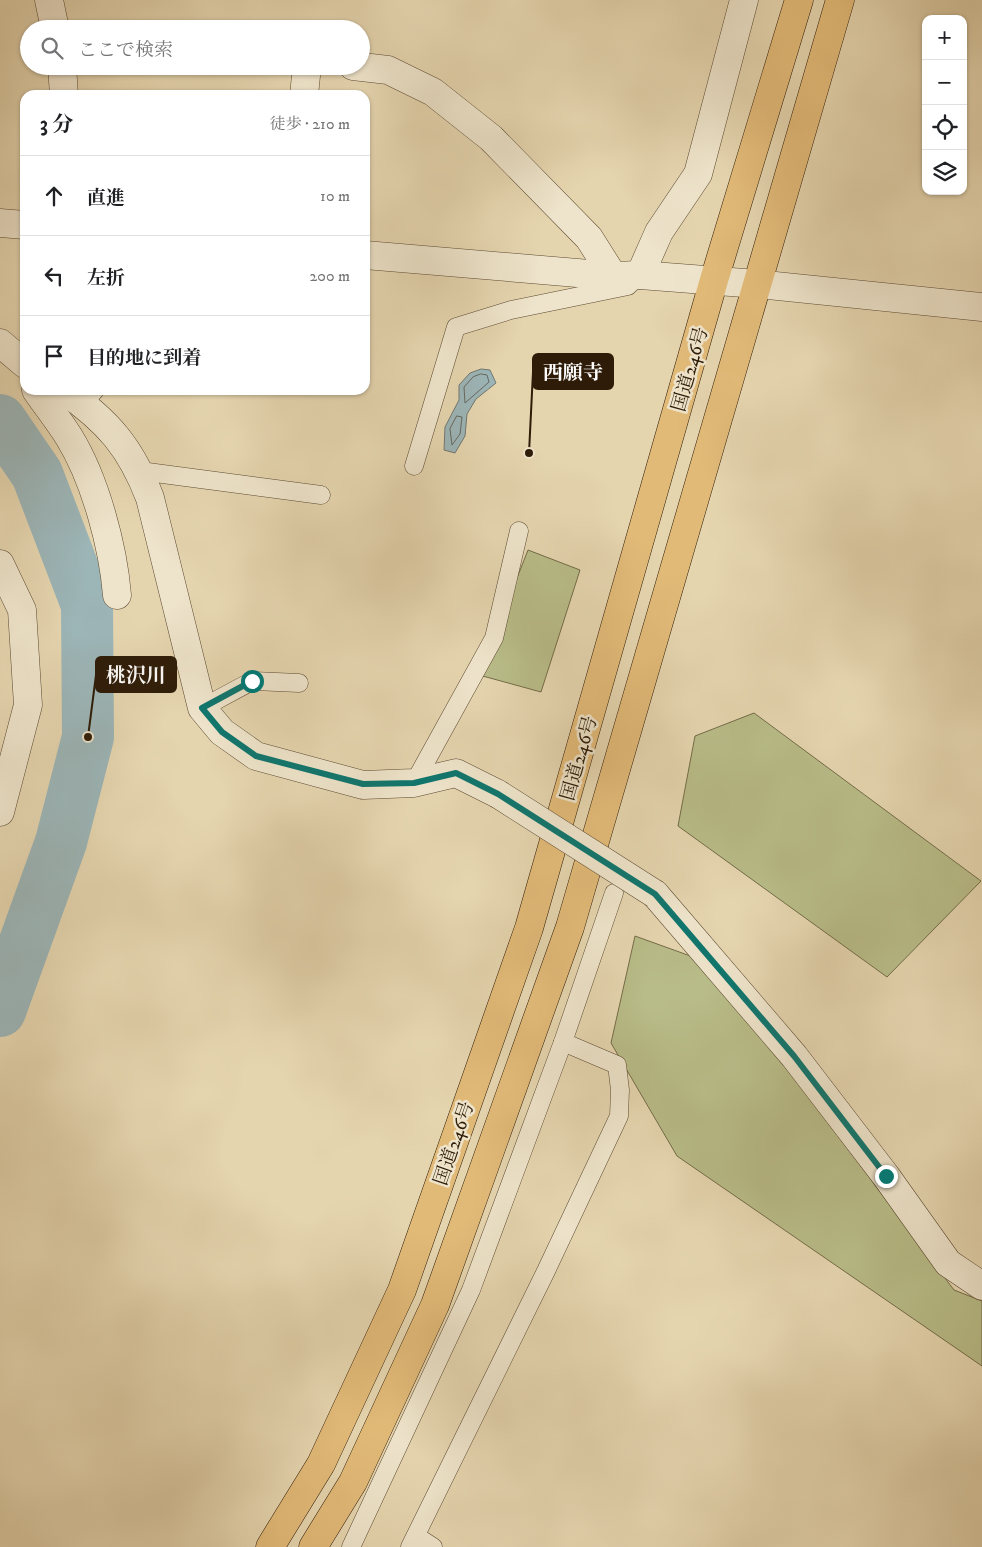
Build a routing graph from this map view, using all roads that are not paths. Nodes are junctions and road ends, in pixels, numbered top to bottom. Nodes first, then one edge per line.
1 (49, 0) edge
2 (744, 0) edge
3 (799, 0) edge
4 (840, 0) edge
5 (53, 20) edge
6 (370, 68) edge
7 (63, 75) edge
8 (306, 75) edge
9 (64, 90) edge
10 (305, 90) edge
11 (0, 223) edge
12 (20, 225) edge
13 (370, 255) edge
14 (640, 275) junction
15 (613, 276) junction
16 (714, 280) junction
17 (757, 284) junction
18 (982, 307) edge
19 (40, 395) edge
20 (80, 395) edge
21 (414, 466) dead end
22 (140, 471) junction
23 (321, 495) dead end
24 (519, 531) dead end
25 (0, 564) edge
26 (117, 595) dead end
27 (299, 684) dead end
28 (202, 708) junction
29 (414, 783) junction
30 (0, 812) edge
31 (614, 893) dead end
32 (563, 1042) junction
33 (982, 1286) edge
34 (413, 1541) edge
35 (270, 1547) edge
36 (313, 1547) edge
37 (351, 1547) edge
38 (433, 1547) edge

1 - 5 street
2 - 14 street
3 - 16 highway, 国道246号
4 - 17 highway, 国道246号
6 - 15 street
7 - 9 street
8 - 10 street
11 - 12 street
13 - 15 street
14 - 15 street
14 - 16 street
14 - 21 lane
16 - 17 street
16 - 35 highway, 国道246号
17 - 18 street
17 - 36 highway, 国道246号
19 - 26 street
20 - 22 street
22 - 23 lane
22 - 28 street
24 - 29 lane
25 - 30 street
27 - 28 lane
28 - 29 street
29 - 33 street, bridge
31 - 32 lane
32 - 34 lane
32 - 37 lane
34 - 38 lane

